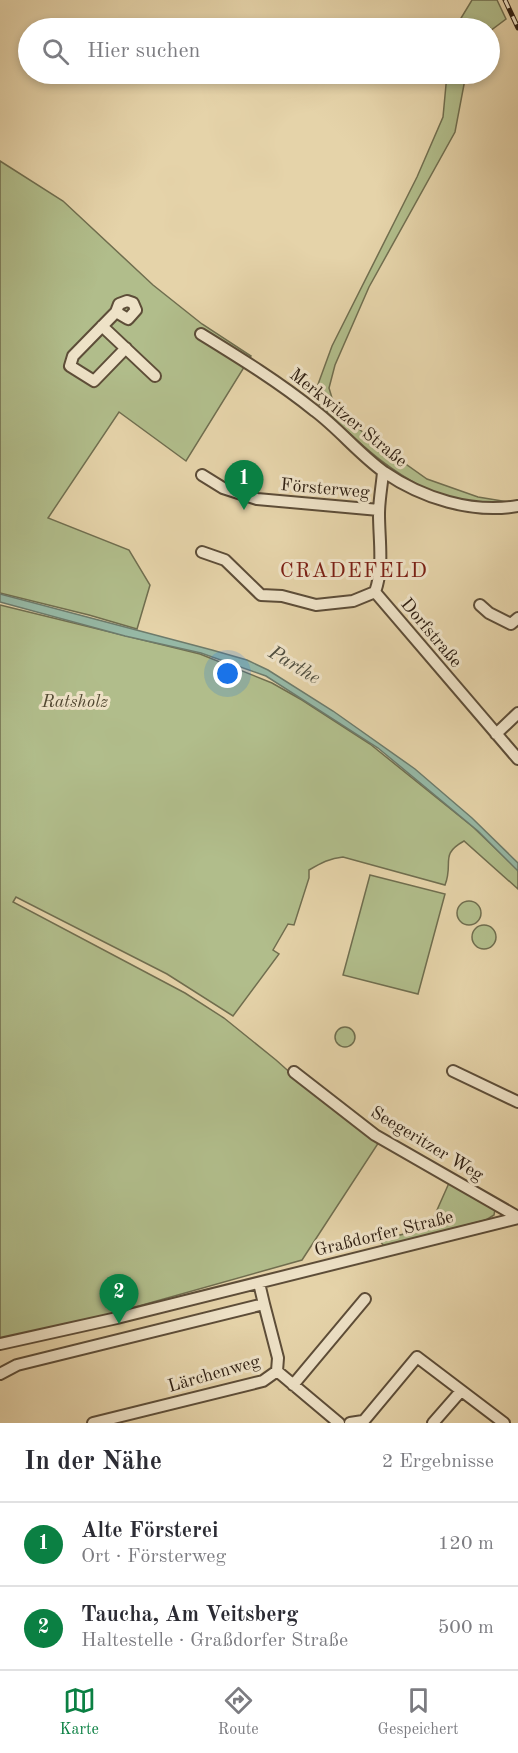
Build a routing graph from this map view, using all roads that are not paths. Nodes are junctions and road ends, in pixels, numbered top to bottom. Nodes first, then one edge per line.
1 (116, 312) dead end
2 (102, 326) junction
3 (201, 334) dead end
4 (126, 348) junction
5 (155, 376) dead end
6 (383, 472) junction
7 (202, 476) dead end
8 (518, 506) edge
9 (379, 510) junction
10 (202, 552) dead end
11 (375, 592) junction
12 (480, 604) dead end
13 (518, 619) edge
14 (518, 713) edge
15 (496, 734) junction
16 (518, 759) edge
17 (453, 1071) dead end
18 (294, 1072) dead end
19 (518, 1102) edge
20 (518, 1218) edge
21 (259, 1283) junction
22 (365, 1299) dead end
23 (264, 1304) junction
24 (0, 1344) edge
25 (278, 1371) junction
26 (0, 1374) edge
27 (293, 1384) junction
28 (461, 1390) junction
29 (362, 1422) edge
30 (93, 1423) edge
31 (339, 1423) edge
32 (350, 1423) edge
33 (433, 1423) edge
34 (504, 1423) edge

1 - 2 street
2 - 4 street
2 - 4 street
3 - 6 street, Merkwitzer Straße
4 - 5 street
6 - 8 street, Merkwitzer Straße
6 - 9 street, Dorfstraße
7 - 9 street, Försterweg
9 - 11 street, Dorfstraße
10 - 11 street
11 - 15 street, Dorfstraße
12 - 13 street
14 - 15 street
15 - 16 street, Dorfstraße
17 - 19 street
18 - 20 street, Seegeritzer Weg
20 - 21 street, Graßdorfer Straße
21 - 23 street
21 - 24 street, Graßdorfer Straße
22 - 27 street
23 - 25 street, Lärchenweg
23 - 26 street
25 - 27 street
25 - 30 street, Lärchenweg
27 - 31 street
28 - 29 street
28 - 33 street
28 - 34 street
29 - 32 street

